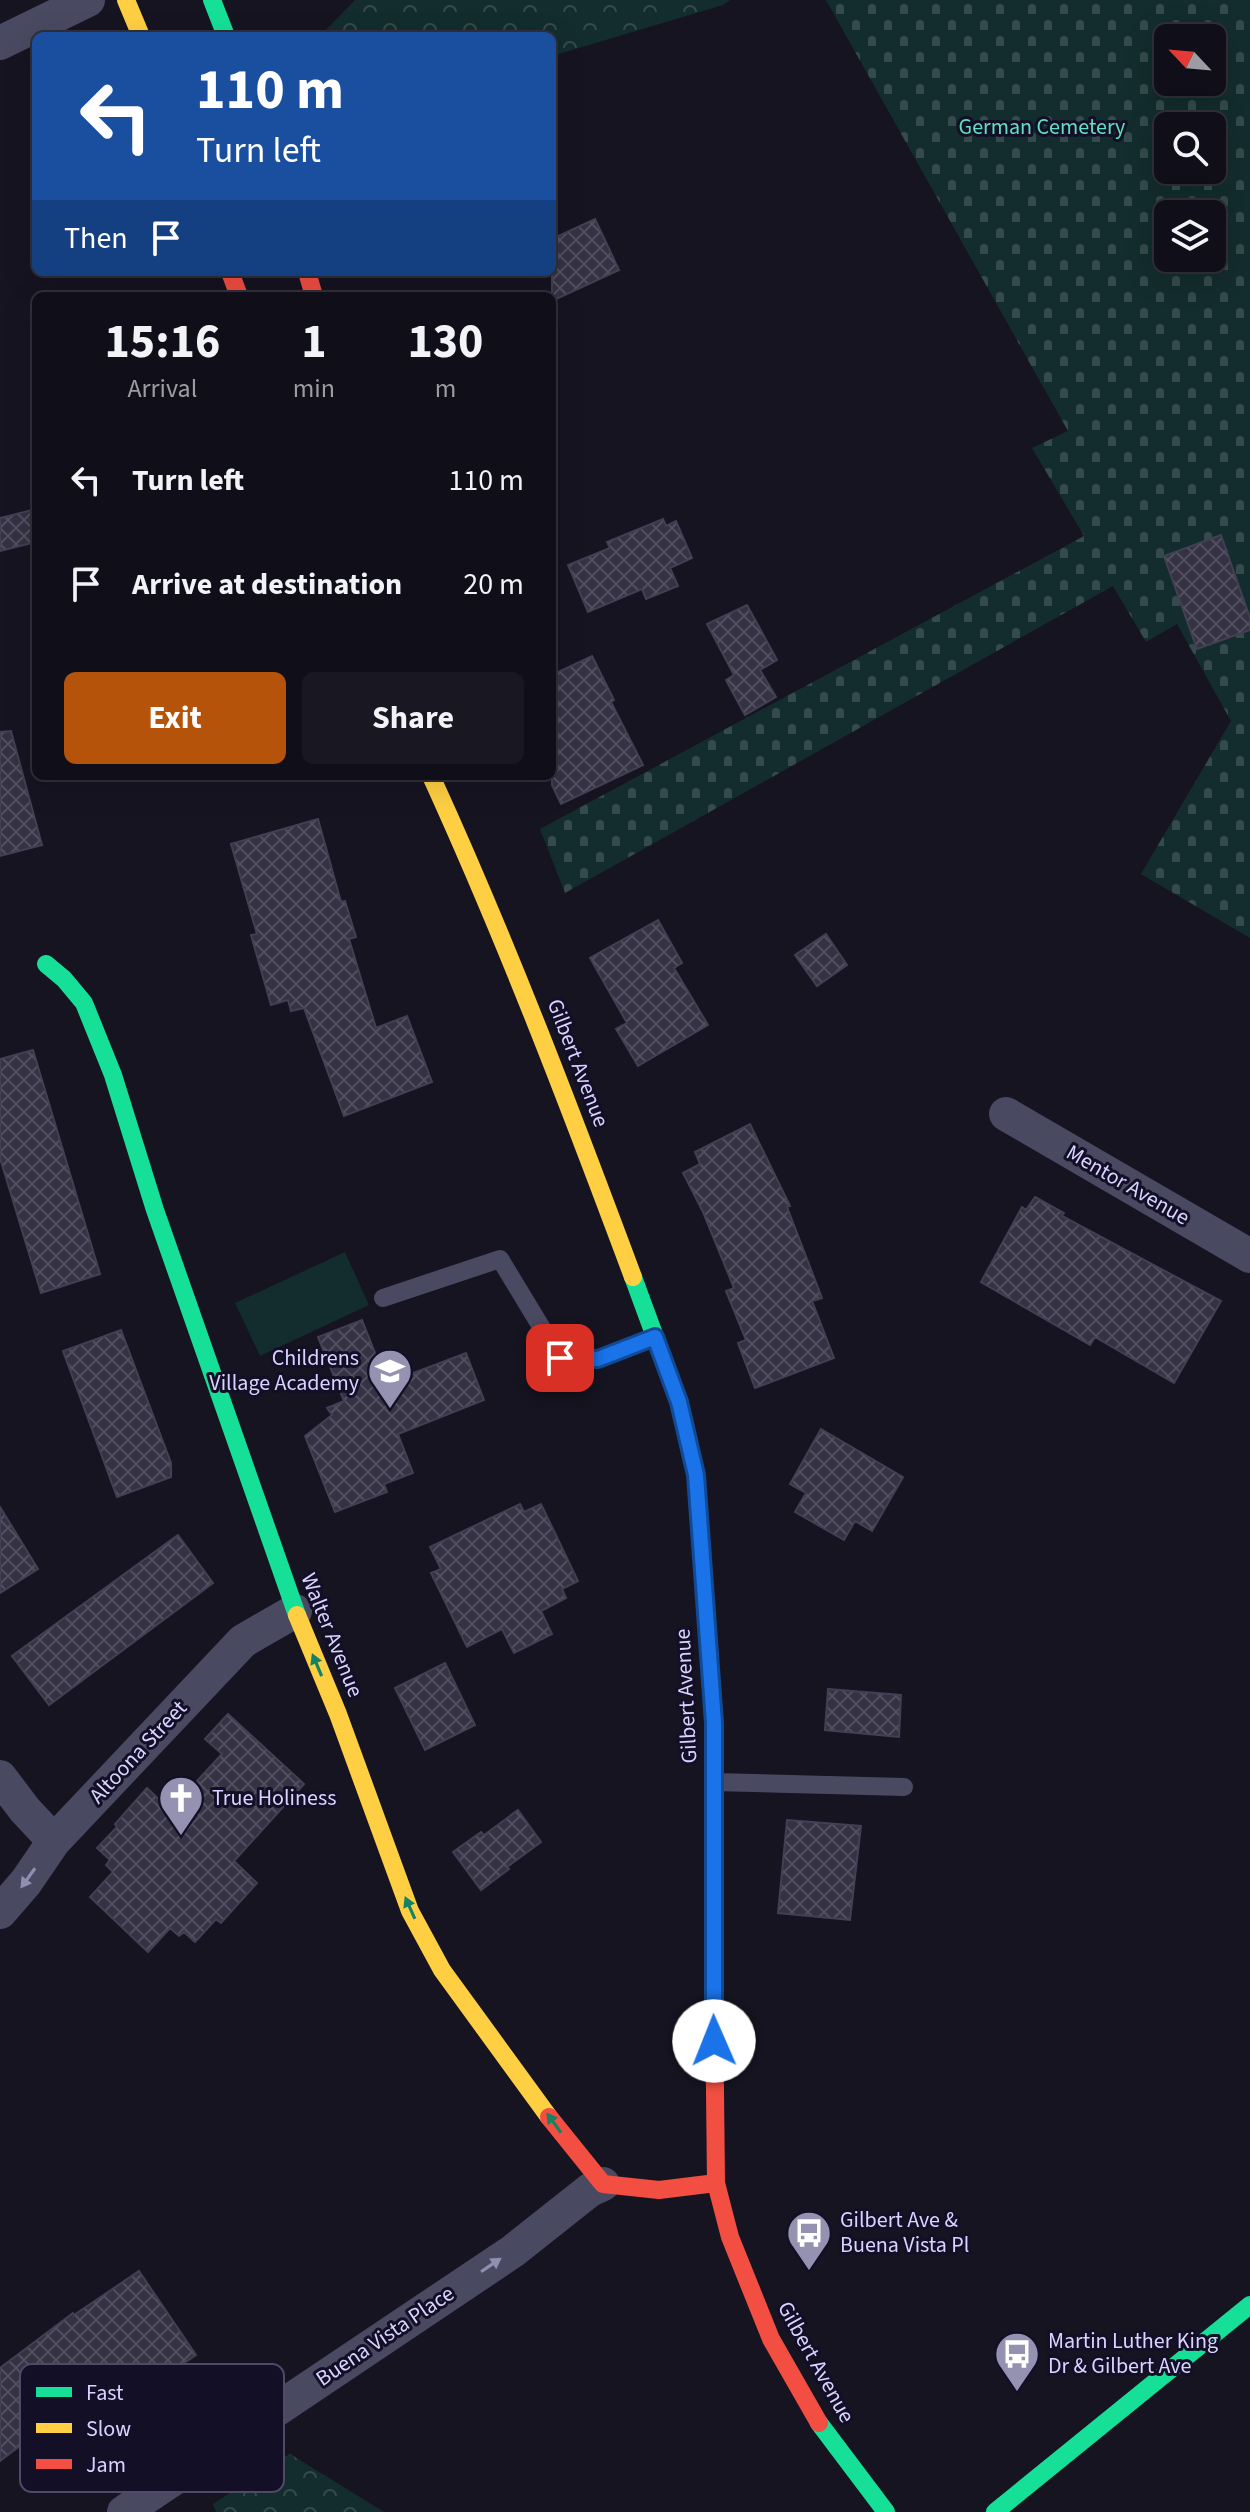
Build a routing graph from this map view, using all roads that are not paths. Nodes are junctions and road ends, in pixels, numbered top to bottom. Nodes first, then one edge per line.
1 (88, 0) edge
2 (126, 0) edge
3 (212, 0) edge
4 (139, 32) edge
5 (224, 32) edge
6 (0, 43) edge
7 (433, 780) edge
8 (451, 780) edge
9 (475, 873) junction
10 (46, 964) dead end
11 (1006, 1114) dead end
12 (1250, 1256) edge
13 (383, 1298) dead end
14 (655, 1337) junction
15 (295, 1611) junction
16 (0, 1777) edge
17 (713, 1782) junction
18 (904, 1787) dead end
19 (54, 1841) junction
20 (0, 1912) edge
21 (716, 2183) junction
22 (603, 2184) junction
23 (1250, 2305) edge
24 (284, 2405) edge
25 (154, 2492) edge
26 (124, 2512) edge
27 (886, 2512) edge
28 (995, 2512) edge

1 - 6 street
2 - 4 main road
3 - 5 main road
7 - 9 main road, Gilbert Avenue
8 - 9 main road, Gilbert Avenue
9 - 14 main road, Gilbert Avenue
10 - 15 main road, Walter Avenue
11 - 12 street, Mentor Avenue
13 - 14 lane
14 - 17 main road, Gilbert Avenue
15 - 19 street, Altoona Street
22 -> 15 main road, Walter Avenue
16 - 19 street
17 - 18 lane
17 - 21 main road, Gilbert Avenue
19 -> 20 street, Altoona Street
21 - 22 main road
21 - 27 main road, Gilbert Avenue
24 -> 22 street, Buena Vista Place
23 - 28 main road
26 -> 25 street, Buena Vista Place

